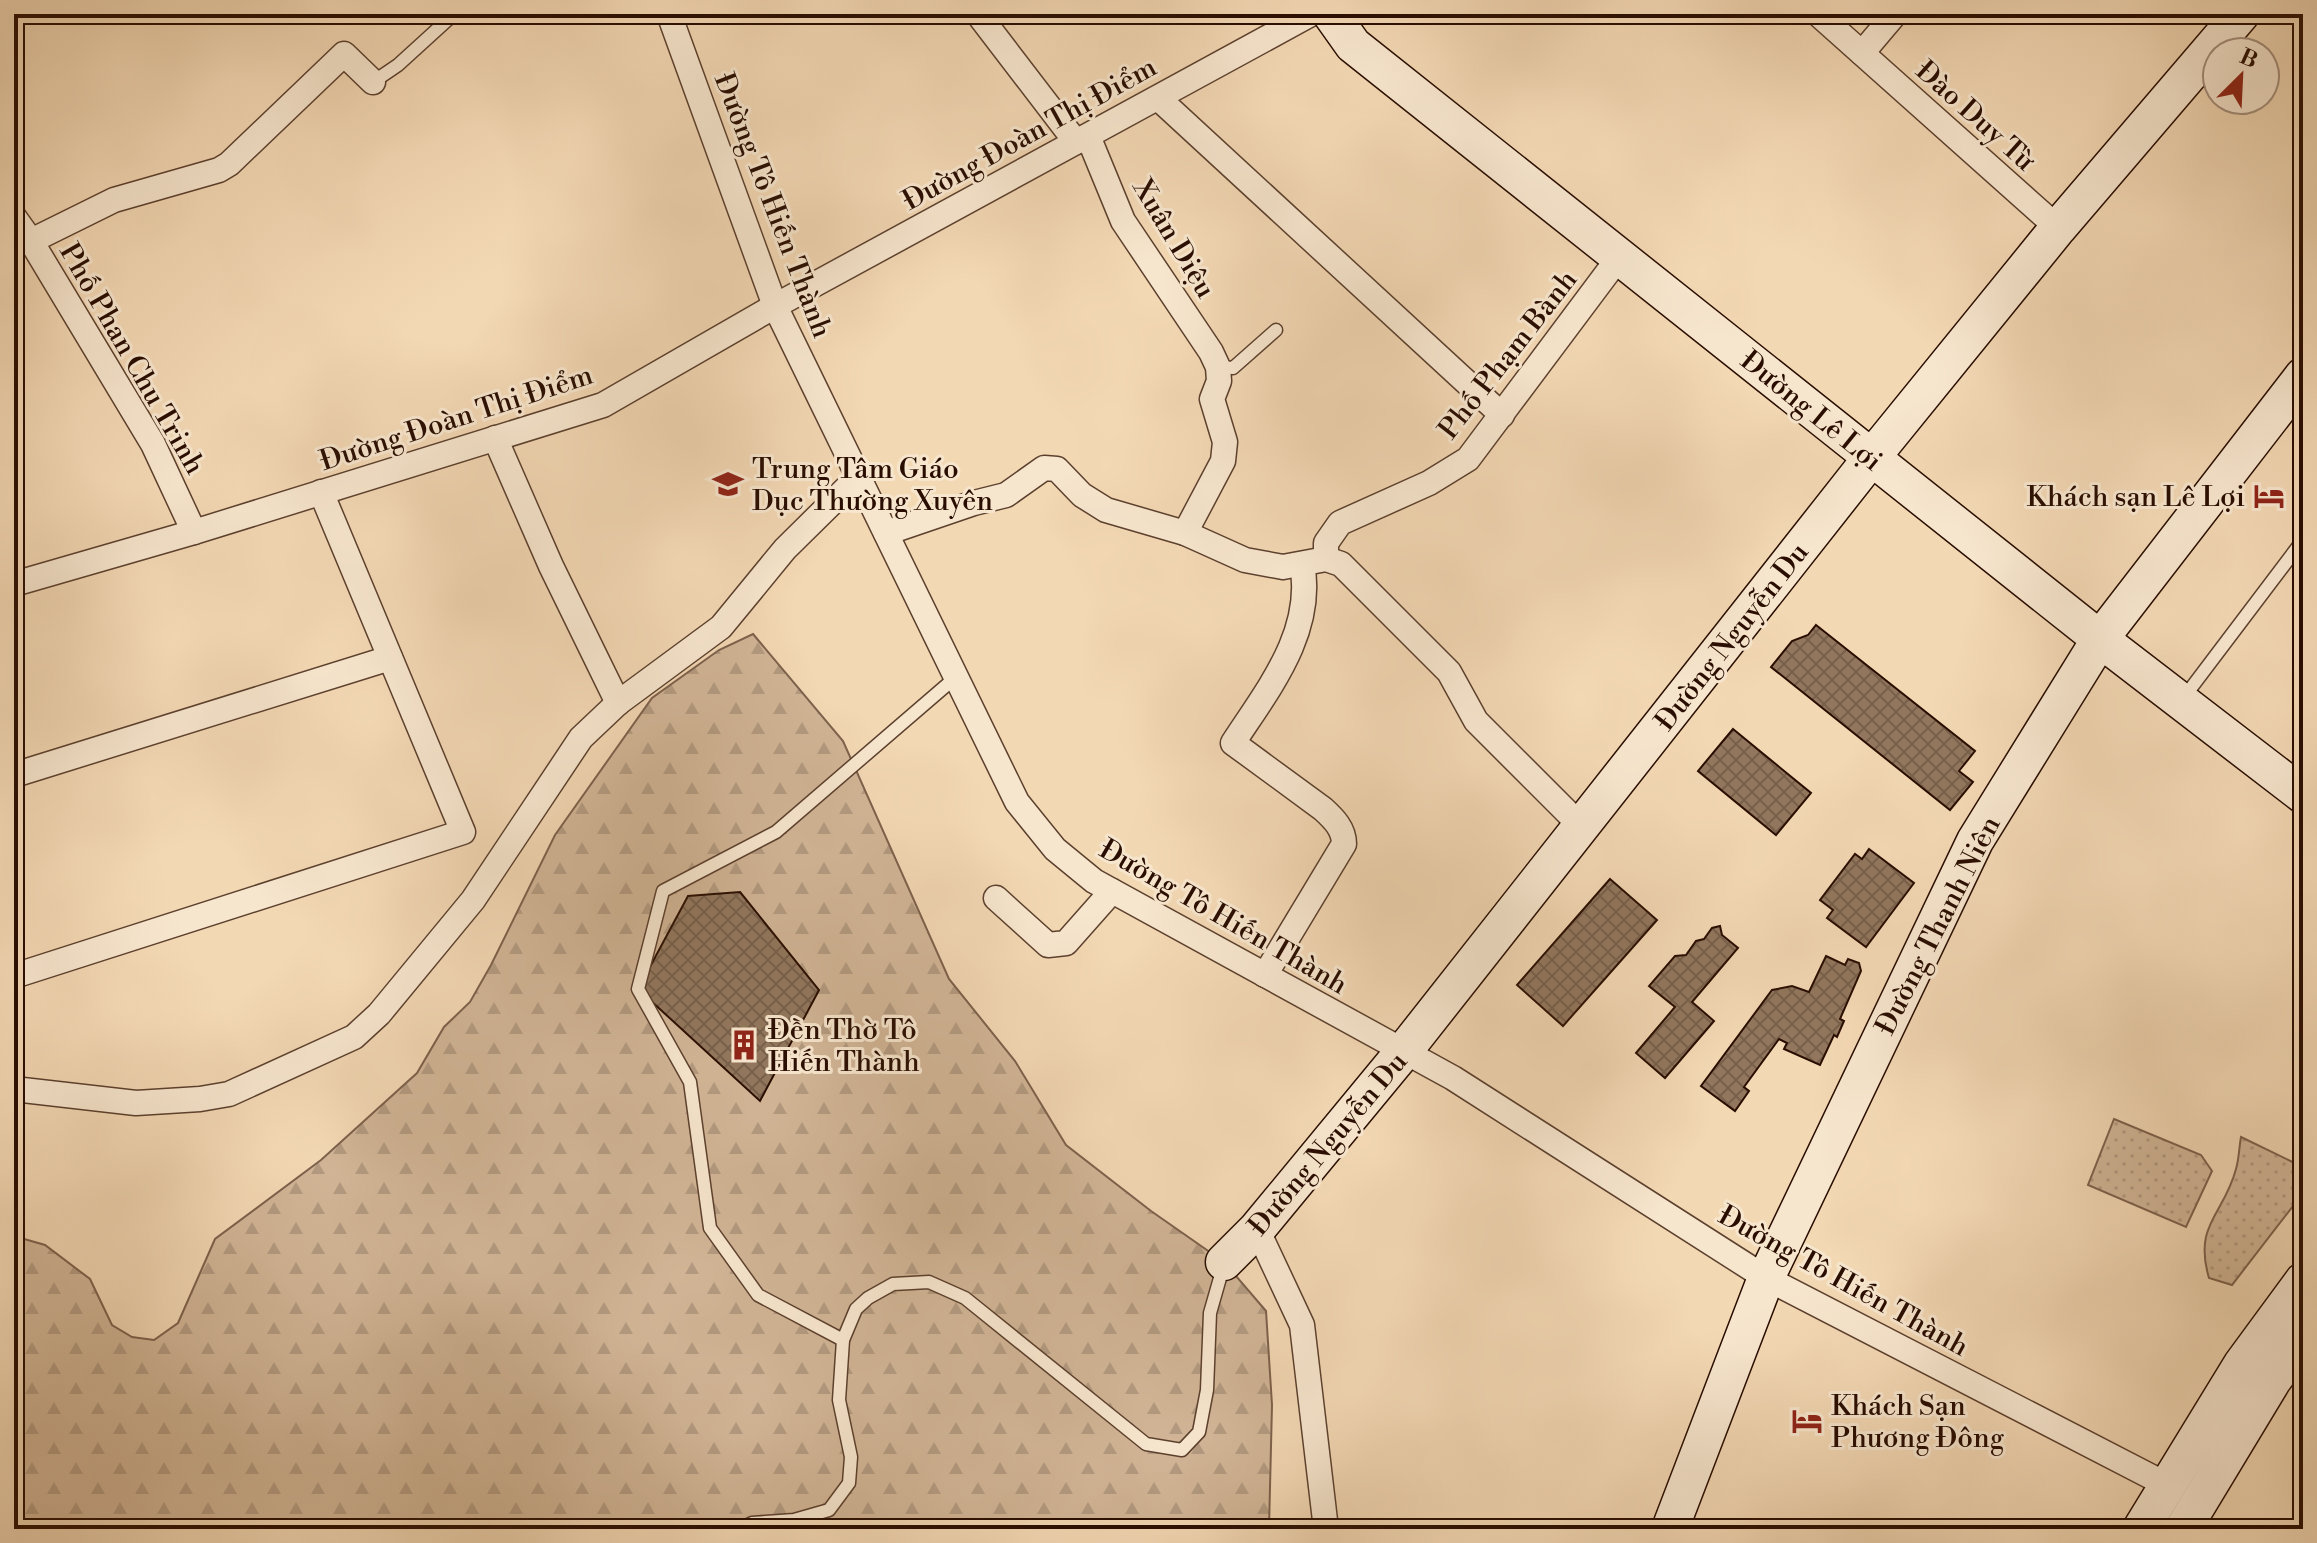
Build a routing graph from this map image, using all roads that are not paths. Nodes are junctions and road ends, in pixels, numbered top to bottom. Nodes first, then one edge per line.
1 (454, 14) edge
2 (669, 14) edge
3 (978, 14) edge
4 (1311, 14) edge
5 (1331, 14) edge
6 (1818, 14) edge
7 (1895, 14) edge
8 (2241, 14) edge
9 (1862, 53) junction
10 (373, 82) joint
11 (1158, 98) junction
12 (1082, 139) junction
13 (14, 217) edge
14 (2058, 228) junction
15 (31, 241) junction
16 (1620, 256) junction
17 (775, 306) junction
18 (1276, 330) dead end
19 (1218, 367) junction
20 (2303, 376) edge
21 (1502, 415) junction
22 (495, 438) junction
23 (1872, 457) junction
24 (858, 477) junction
25 (321, 492) junction
26 (194, 532) junction
27 (886, 533) junction
28 (1185, 533) junction
29 (2303, 540) edge
30 (1326, 559) junction
31 (1302, 564) junction
32 (14, 584) edge
33 (2100, 639) junction
34 (390, 658) junction
35 (956, 677) junction
36 (2181, 702) junction
37 (618, 703) junction
38 (14, 775) edge
39 (2303, 795) edge
40 (1581, 826) junction
41 (1112, 891) junction
42 (996, 898) dead end
43 (14, 975) edge
44 (1265, 975) junction
45 (1404, 1051) junction
46 (14, 1089) edge
47 (1257, 1229) junction
48 (1224, 1262) joint
49 (1766, 1278) junction
50 (2303, 1281) edge
51 (2303, 1339) edge
52 (843, 1340) junction
53 (2184, 1505) edge
54 (740, 1529) edge
55 (1326, 1529) edge
56 (1670, 1529) edge
57 (2141, 1529) edge

1 - 10 lane
2 - 17 street, Đường Tô Hiến Thành
3 - 12 street, Xuân Diệu
4 - 11 street, Đường Đoàn Thị Điểm
5 - 16 street, Đường Lê Lợi
6 - 9 street, Đào Duy Từ
7 - 9 street
8 - 14 street, Đường Nguyễn Du
9 - 14 street, Đào Duy Từ
10 - 15 street
11 - 12 street, Đường Đoàn Thị Điểm
11 - 21 street
12 - 17 street, Đường Đoàn Thị Điểm
12 - 19 street, Xuân Diệu
13 - 15 street, Phố Phan Chu Trinh
14 - 23 street, Đường Nguyễn Du
15 - 26 street, Phố Phan Chu Trinh
16 - 21 street, Phố Phạm Bành
16 - 23 street, Đường Lê Lợi
17 - 22 street, Đường Đoàn Thị Điểm
17 - 24 street, Đường Tô Hiến Thành
18 - 19 lane
19 - 28 street
20 - 33 street, Đường Thanh Niên
21 - 30 street, Phố Phạm Bành
22 - 25 street, Đường Đoàn Thị Điểm
22 - 37 street
23 - 33 street, Đường Lê Lợi
23 - 40 street, Đường Nguyễn Du
24 - 27 street, Đường Tô Hiến Thành
24 - 37 street
25 - 26 street, Đường Đoàn Thị Điểm
25 - 34 street
26 - 32 street, Đường Đoàn Thị Điểm
27 - 28 street
27 - 35 street, Đường Tô Hiến Thành
28 - 31 street
29 - 36 lane
30 - 31 street
30 - 40 street
31 - 44 street
33 - 36 street, Đường Lê Lợi
33 - 49 street, Đường Thanh Niên
34 - 38 street
34 - 43 street
35 - 41 street, Đường Tô Hiến Thành
35 - 52 lane
36 - 39 street, Đường Lê Lợi
37 - 46 street
40 - 45 street, Đường Nguyễn Du
41 - 42 street
41 - 44 street, Đường Tô Hiến Thành
44 - 45 street, Đường Tô Hiến Thành
45 - 47 street, Đường Nguyễn Du
45 - 49 street, Đường Tô Hiến Thành
47 - 48 street, Đường Nguyễn Du
47 - 55 street
48 - 52 lane
49 - 53 street, Đường Tô Hiến Thành
49 - 56 street, Đường Thanh Niên
50 - 53 street
51 - 53 street
52 - 54 lane
53 - 57 street

